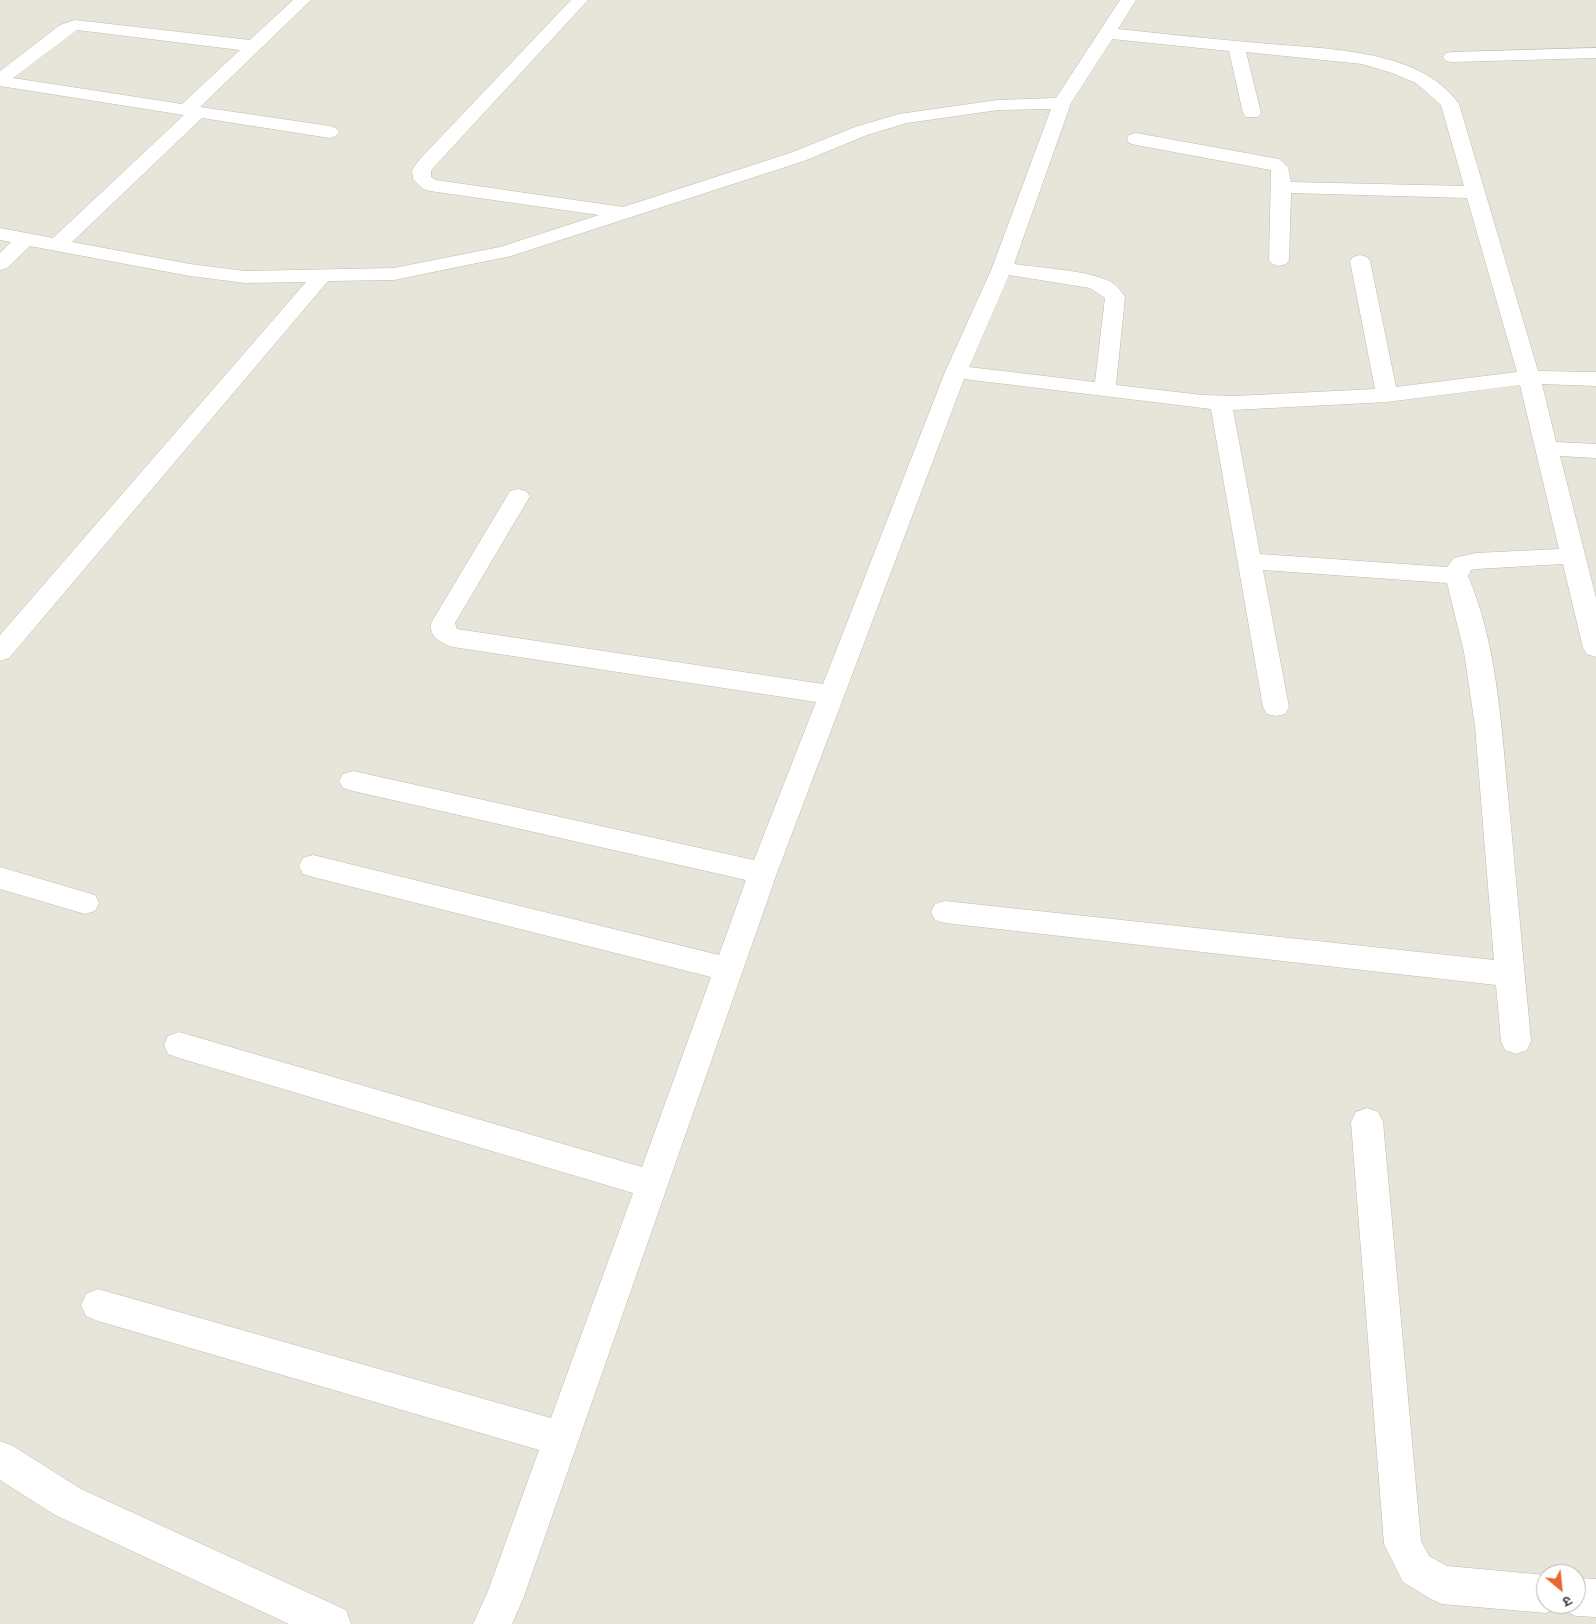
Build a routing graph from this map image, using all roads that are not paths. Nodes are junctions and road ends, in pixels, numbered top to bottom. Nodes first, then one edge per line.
1 (303, 0) edge
2 (580, 0) edge
3 (1128, 0) edge
4 (1106, 33) junction
5 (1236, 45) junction
6 (254, 46) junction
7 (1596, 52) edge
8 (1452, 57) dead end
9 (0, 80) edge
10 (1062, 102) junction
11 (192, 111) junction
12 (1252, 113) dead end
13 (330, 132) dead end
14 (1136, 139) dead end
15 (1281, 187) junction
16 (1474, 192) junction
17 (624, 213) junction
18 (0, 234) edge
19 (26, 239) junction
20 (57, 245) junction
21 (1279, 260) dead end
22 (1360, 261) dead end
23 (0, 264) edge
24 (1002, 268) junction
25 (321, 277) junction
26 (956, 372) junction
27 (1529, 377) junction
28 (1596, 378) edge
29 (1105, 390) junction
30 (1388, 395) junction
31 (1221, 403) junction
32 (1546, 448) junction
33 (1596, 451) edge
34 (518, 496) dead end
35 (1573, 556) junction
36 (1250, 561) junction
37 (1456, 576) junction
38 (1596, 648) edge
39 (0, 652) edge
40 (832, 695) junction
41 (1276, 707) dead end
42 (352, 781) dead end
43 (314, 866) dead end
44 (763, 873) junction
45 (0, 878) edge
46 (85, 903) dead end
47 (945, 912) dead end
48 (728, 969) junction
49 (1510, 974) junction
50 (1516, 1041) dead end
51 (179, 1045) dead end
52 (1367, 1122) dead end
53 (652, 1184) junction
54 (98, 1305) dead end
55 (561, 1439) junction
56 (0, 1459) edge
57 (1536, 1593) edge
58 (332, 1624) edge
59 (492, 1624) edge

1 - 6 street
2 - 17 street
3 - 4 street
4 - 5 street
4 - 10 street
5 - 12 street
5 - 16 street
6 - 9 street
6 - 11 street
7 - 8 street
9 - 11 street
10 - 17 street
10 - 24 street
11 - 13 street
11 - 20 street
14 - 15 street
15 - 16 street
15 - 21 street
16 - 27 street
17 - 25 street
18 - 19 street
19 - 20 street
19 - 23 street
20 - 25 street
22 - 30 street
24 - 26 street
24 - 29 street
25 - 39 street
26 - 29 street
26 - 40 street
27 - 28 street
27 - 30 street
27 - 32 street
29 - 31 street
30 - 31 street
31 - 36 street
32 - 33 street
32 - 35 street
34 - 40 street
35 - 37 street
35 - 38 street
36 - 37 street
36 - 41 street
37 - 49 street
40 - 44 street
42 - 44 street
43 - 48 street
44 - 48 street
45 - 46 street
47 - 49 street
48 - 53 street
49 - 50 street
51 - 53 street
52 - 57 street
53 - 55 street
54 - 55 street
55 - 59 street
56 - 58 street

